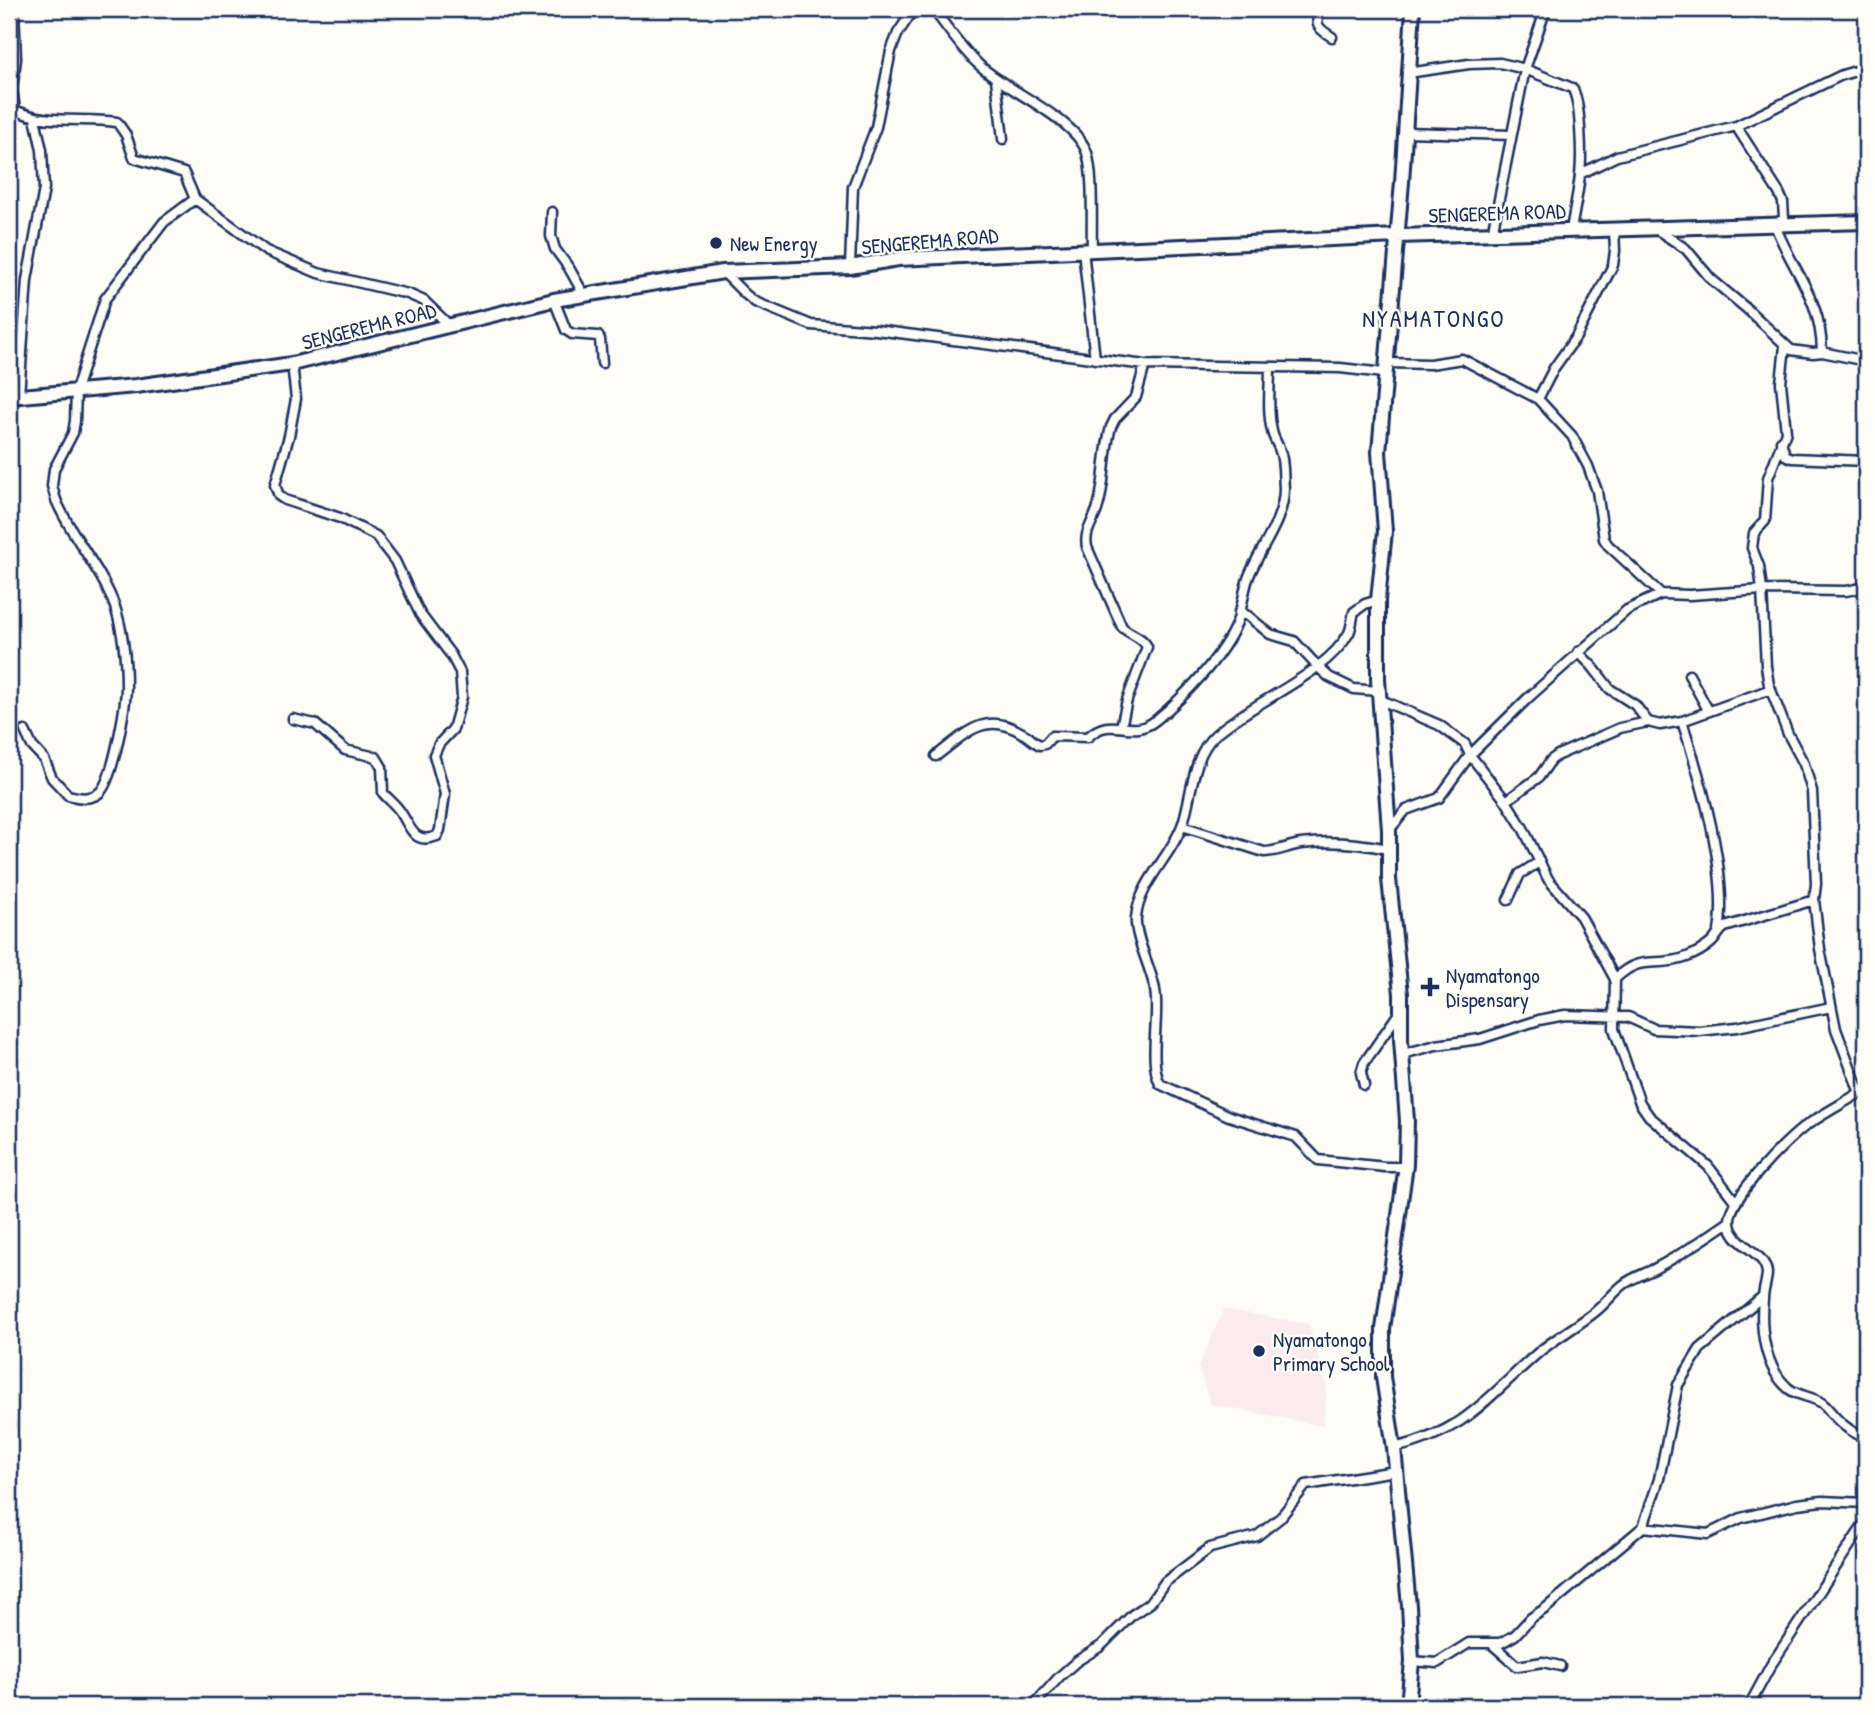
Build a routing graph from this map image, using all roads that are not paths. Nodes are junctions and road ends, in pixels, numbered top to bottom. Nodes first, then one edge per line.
1 (14, 9) edge
2 (914, 9) edge
3 (933, 9) edge
4 (1321, 9) edge
5 (1413, 9) edge
6 (1546, 9) edge
7 (1332, 37) dead end
8 (1866, 68) edge
9 (1525, 69) junction
10 (1408, 73) junction
11 (996, 79) junction
12 (35, 118) junction
13 (1736, 126) junction
14 (1405, 132) junction
15 (1511, 135) junction
16 (1003, 139) dead end
17 (1580, 174) junction
18 (195, 199) junction
19 (552, 212) dead end
20 (1866, 222) edge
21 (1775, 225) junction
22 (1614, 229) junction
23 (1656, 229) junction
24 (1571, 230) junction
25 (1492, 234) junction
26 (1397, 236) junction
27 (1088, 250) junction
28 (850, 267) junction
29 (723, 272) junction
30 (583, 293) junction
31 (554, 300) junction
32 (450, 326) junction
33 (1785, 346) junction
34 (1822, 352) junction
35 (1095, 359) junction
36 (1866, 361) edge
37 (602, 363) dead end
38 (292, 364) junction
39 (1145, 365) junction
40 (1270, 367) junction
41 (1385, 368) junction
42 (76, 390) junction
43 (14, 397) edge
44 (1538, 399) junction
45 (1781, 441) junction
46 (1866, 461) edge
47 (1866, 587) edge
48 (1762, 590) junction
49 (1661, 594) junction
50 (1378, 600) junction
51 (1239, 612) junction
52 (1578, 652) junction
53 (1318, 667) junction
54 (1689, 675) dead end
55 (1770, 689) junction
56 (1380, 696) junction
57 (1708, 710) junction
58 (293, 719) dead end
59 (1682, 721) junction
60 (1648, 722) junction
61 (1121, 727) junction
62 (25, 731) dead end
63 (1470, 755) junction
64 (936, 756) dead end
65 (1506, 802) junction
66 (1182, 826) junction
67 (1389, 830) junction
68 (1388, 849) junction
69 (1539, 862) junction
70 (1508, 900) dead end
71 (1814, 900) junction
72 (1719, 931) junction
73 (1615, 979) junction
74 (1402, 1007) junction
75 (1832, 1007) junction
76 (1614, 1017) junction
77 (1403, 1054) junction
78 (1364, 1085) dead end
79 (1863, 1091) edge
80 (1406, 1165) junction
81 (1735, 1201) junction
82 (1730, 1222) junction
83 (1763, 1296) junction
84 (1866, 1439) edge
85 (1394, 1448) junction
86 (1396, 1471) junction
87 (1866, 1503) edge
88 (1866, 1521) edge
89 (1643, 1527) junction
90 (1490, 1643) junction
91 (1412, 1661) junction
92 (1560, 1666) dead end
93 (1033, 1706) edge
94 (1408, 1706) edge
95 (1749, 1706) edge

1 - 12 street
2 - 28 street
3 - 11 street
4 - 7 street
5 - 10 main road
6 - 9 street
8 - 13 street
9 - 10 street
9 - 15 street
9 - 17 street
10 - 14 main road
11 - 16 street
11 - 27 street
12 - 18 street
12 - 43 street
13 - 17 street
13 - 21 street
14 - 15 street
14 - 26 main road
15 - 25 street
17 - 24 street
18 - 32 street
18 - 42 street
19 - 30 street
20 - 21 main road, SENGEREMA ROAD
21 - 23 main road, SENGEREMA ROAD
21 - 34 street
22 - 23 main road, SENGEREMA ROAD
22 - 24 main road, SENGEREMA ROAD
22 - 44 street
23 - 33 street
24 - 25 main road, SENGEREMA ROAD
25 - 26 main road, SENGEREMA ROAD
26 - 27 main road, SENGEREMA ROAD
26 - 41 main road
27 - 28 main road, SENGEREMA ROAD
27 - 35 street
28 - 29 main road, SENGEREMA ROAD
29 - 30 main road, SENGEREMA ROAD
29 - 35 street
30 - 31 main road, SENGEREMA ROAD
31 - 32 main road, SENGEREMA ROAD
31 - 37 street
32 - 38 main road, SENGEREMA ROAD
33 - 34 street
33 - 45 street
34 - 36 street
35 - 39 street
38 - 42 main road, SENGEREMA ROAD
38 - 58 street
39 - 40 street
39 - 61 street
40 - 41 street
40 - 51 street
41 - 44 street
41 - 50 main road
42 - 43 main road, SENGEREMA ROAD
42 - 62 street
44 - 49 street
45 - 46 street
45 - 48 street
47 - 48 street
48 - 49 street
48 - 55 street
49 - 52 street
50 - 53 street
50 - 56 main road
51 - 53 street
51 - 61 street
52 - 60 street
52 - 63 street
53 - 56 street
53 - 66 street
54 - 57 street
55 - 57 street
55 - 71 street
56 - 63 street
56 - 67 main road
57 - 59 street
59 - 60 street
59 - 72 street
60 - 65 street
61 - 64 street
63 - 65 street
63 - 67 street
65 - 69 street
66 - 68 street
66 - 80 street
67 - 68 main road
68 - 74 main road
69 - 70 street
69 - 73 street
71 - 72 street
71 - 75 street
72 - 73 street
73 - 76 street
74 - 77 main road
74 - 78 street
75 - 76 street
75 - 79 street
76 - 77 street
76 - 81 street
77 - 80 main road
79 - 81 street
80 - 85 main road
81 - 82 street
82 - 83 street
82 - 85 street
83 - 84 street
83 - 89 street
85 - 86 main road
86 - 91 main road
86 - 93 street
87 - 89 street
88 - 95 street
89 - 90 street
90 - 91 street
90 - 92 street
91 - 94 main road

